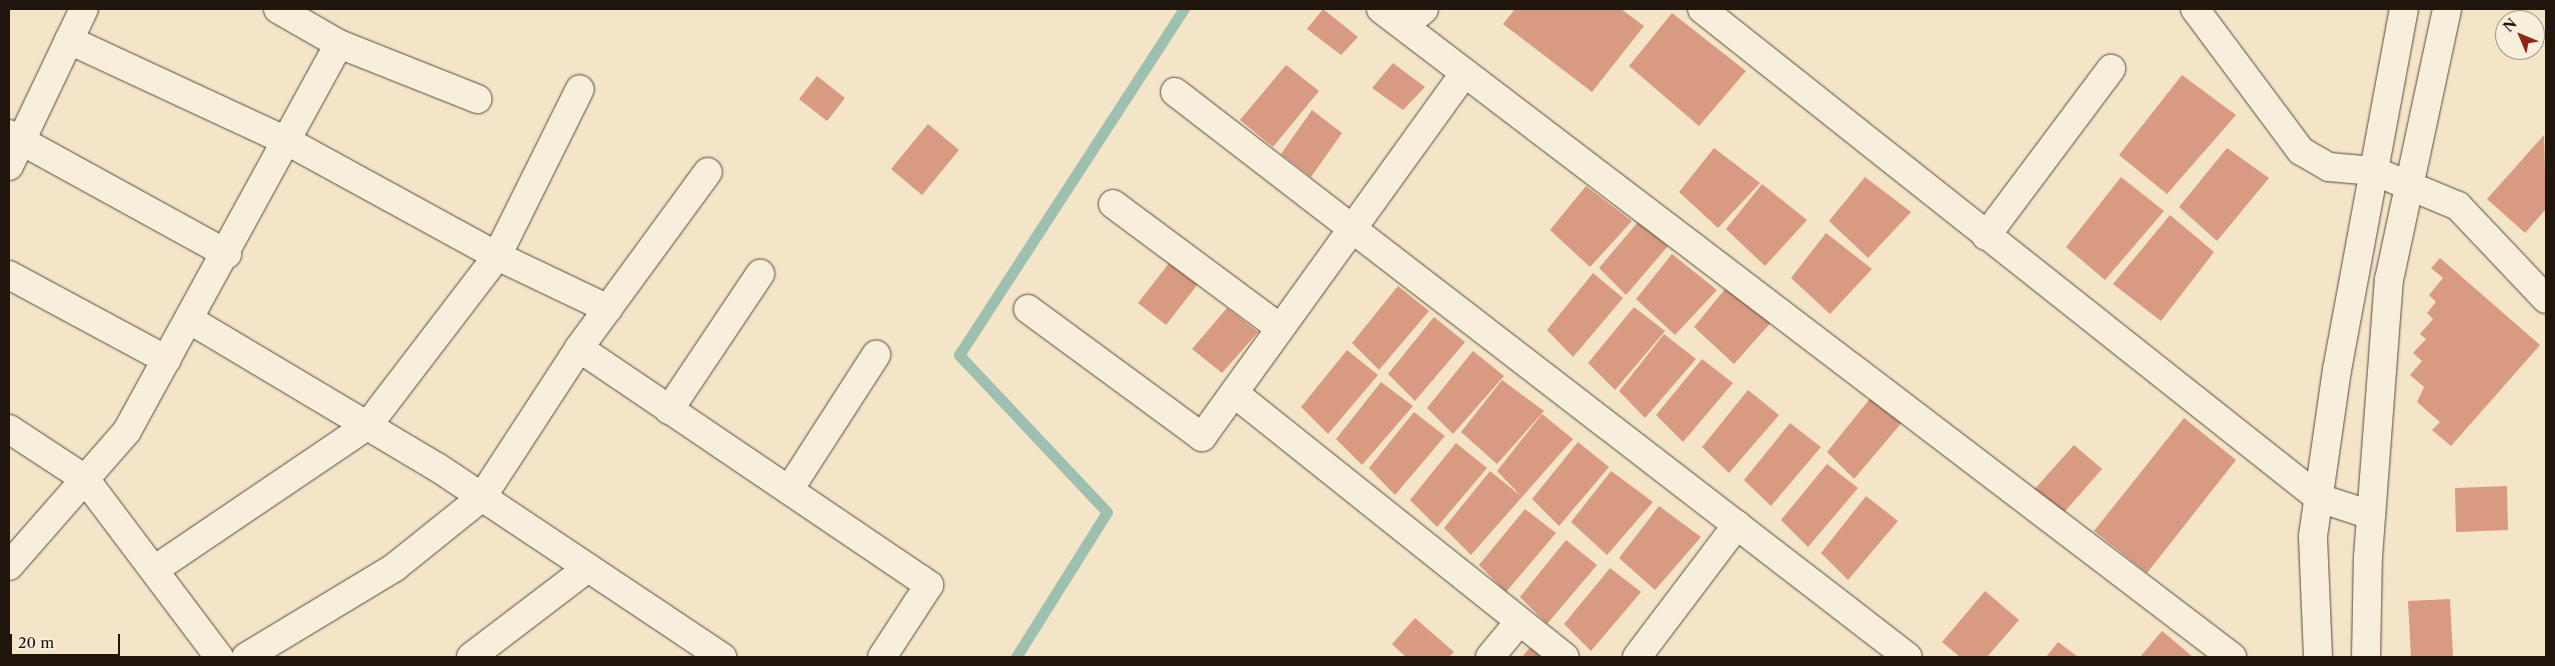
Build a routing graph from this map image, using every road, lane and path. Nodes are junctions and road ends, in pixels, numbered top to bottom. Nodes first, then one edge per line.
1 (84, 9) edge
2 (278, 9) edge
3 (1380, 9) edge
4 (1424, 9) edge
5 (1704, 9) edge
6 (2194, 9) edge
7 (2404, 9) edge
8 (2447, 9) edge
9 (1404, 26) junction
10 (69, 40) junction
11 (339, 44) junction
12 (2111, 69) dead end
13 (1465, 73) junction
14 (580, 89) dead end
15 (1175, 92) dead end
16 (477, 99) dead end
17 (15, 137) edge
18 (288, 141) junction
19 (9, 166) edge
20 (2374, 171) junction
21 (708, 172) dead end
22 (2410, 182) junction
23 (1112, 204) dead end
24 (1352, 229) junction
25 (1986, 236) junction
26 (227, 254) junction
27 (496, 256) junction
28 (760, 274) dead end
29 (9, 275) edge
30 (2546, 299) edge
31 (1028, 308) dead end
32 (608, 309) junction
33 (190, 320) junction
34 (1280, 328) junction
35 (579, 348) junction
36 (876, 355) dead end
37 (167, 360) junction
38 (1234, 393) junction
39 (669, 410) junction
40 (368, 426) junction
41 (9, 429) edge
42 (85, 479) junction
43 (789, 490) junction
44 (482, 497) junction
45 (2318, 498) junction
46 (2371, 515) junction
47 (1737, 525) junction
48 (9, 566) edge
49 (588, 568) junction
50 (154, 570) junction
51 (1519, 622) junction
52 (219, 657) edge
53 (246, 657) edge
54 (471, 657) edge
55 (722, 657) edge
56 (882, 657) edge
57 (1490, 657) edge
58 (1565, 657) edge
59 (1637, 657) edge
60 (1908, 657) edge
61 (2232, 657) edge
62 (2318, 657) edge
63 (2366, 657) edge

1 - 10 street
2 - 11 street
3 - 9 street
4 - 9 street
5 - 25 street
6 - 20 street
7 - 20 street
8 - 22 street
9 - 13 street
10 - 17 street
10 - 18 street
11 - 16 street
11 - 18 street
12 - 25 street
13 - 24 street
13 - 61 street
14 - 27 street
15 - 24 street
17 - 19 street
17 - 26 street
18 - 26 street
18 - 27 street
20 - 22 street
20 - 45 street
21 - 32 street
22 - 30 street
22 - 46 street
23 - 34 street
24 - 34 street
24 - 47 street
25 - 45 street
26 - 33 street
27 - 32 street
27 - 40 street
28 - 39 street
29 - 37 street
31 - 38 street
32 - 35 street
33 - 37 street
33 - 40 street
34 - 38 street
35 - 39 street
35 - 44 street
36 - 43 street
37 - 42 street
38 - 51 street
39 - 43 street
40 - 44 street
40 - 50 street
41 - 42 street
42 - 48 street
42 - 50 street
43 - 56 street
44 - 49 street
44 - 53 street
45 - 46 street
45 - 62 street
46 - 63 street
47 - 59 street
47 - 60 street
49 - 54 street
49 - 55 street
50 - 52 street
51 - 57 street
51 - 58 street

